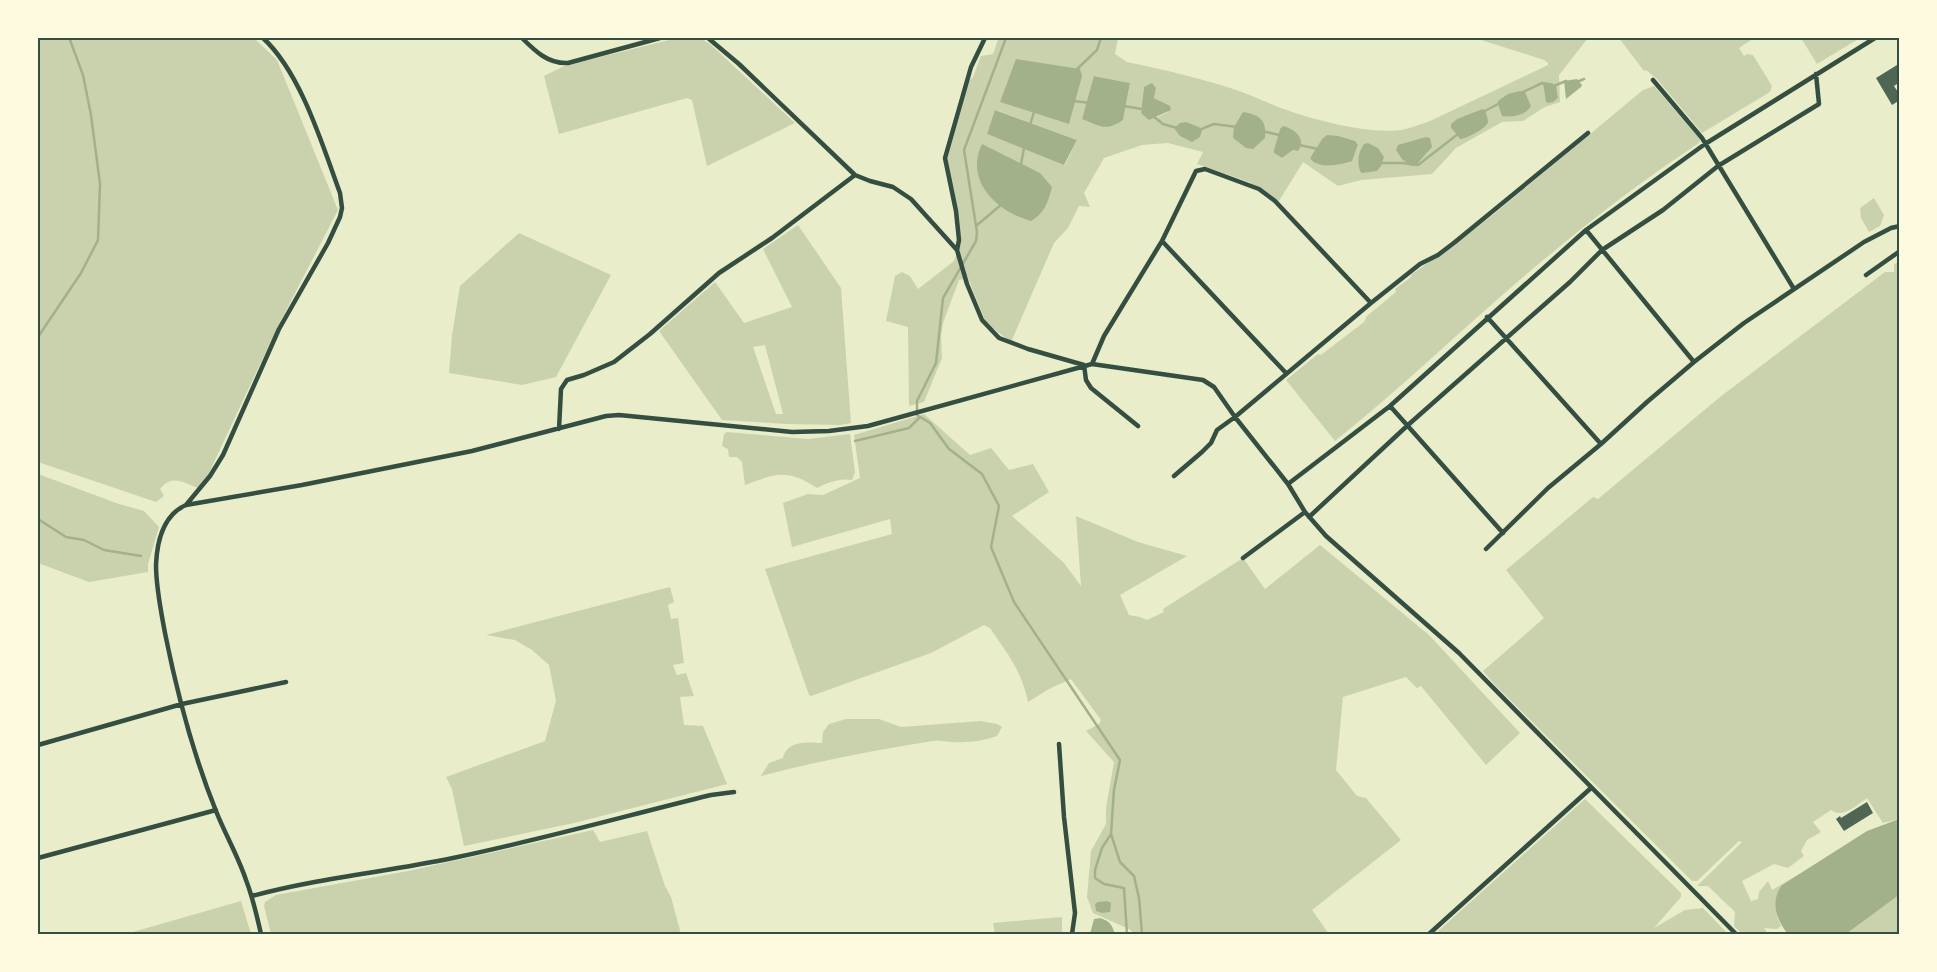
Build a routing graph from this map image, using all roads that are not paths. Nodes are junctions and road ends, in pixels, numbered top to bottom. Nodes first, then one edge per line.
1 (263, 38) edge
2 (522, 38) edge
3 (660, 38) edge
4 (708, 38) edge
5 (985, 38) edge
6 (1875, 38) edge
7 (1816, 74) junction
8 (1653, 80) dead end
9 (1588, 133) dead end
10 (1705, 144) junction
11 (1718, 166) junction
12 (855, 175) junction
13 (1900, 226) edge
14 (1586, 230) junction
15 (1162, 241) junction
16 (957, 250) junction
17 (1602, 250) junction
18 (1900, 251) edge
19 (1866, 275) dead end
20 (1794, 289) junction
21 (1371, 303) junction
22 (1487, 317) junction
23 (1506, 338) junction
24 (1694, 362) junction
25 (1092, 364) junction
26 (1084, 365) junction
27 (1286, 373) junction
28 (1390, 406) junction
29 (1235, 418) junction
30 (1408, 425) junction
31 (1138, 426) dead end
32 (560, 429) junction
33 (1601, 444) junction
34 (1174, 476) dead end
35 (1288, 484) junction
36 (186, 505) junction
37 (1305, 512) junction
38 (1309, 517) junction
39 (1503, 533) junction
40 (1486, 549) dead end
41 (1243, 558) dead end
42 (286, 682) dead end
43 (182, 704) junction
44 (1059, 744) dead end
45 (38, 745) edge
46 (1591, 788) junction
47 (734, 792) dead end
48 (216, 810) junction
49 (38, 858) edge
50 (252, 896) junction
51 (262, 934) edge
52 (1072, 934) edge
53 (1429, 934) edge
54 (1736, 934) edge

1 - 36 street
2 - 3 street
4 - 12 street
5 - 16 street
6 - 7 street
7 - 10 street
7 - 11 street
8 - 10 street
9 - 21 street
10 - 11 street
10 - 14 street
11 - 17 street
11 - 20 street
12 - 16 street
12 - 32 street
13 - 20 street
14 - 17 street
14 - 22 street
15 - 21 street
15 - 25 street
15 - 27 street
16 - 26 street
17 - 23 street
17 - 24 street
18 - 19 street
20 - 24 street
21 - 27 street
22 - 23 street
22 - 28 street
23 - 30 street
23 - 33 street
24 - 33 street
25 - 26 street
25 - 29 street
26 - 31 street
26 - 32 street
27 - 29 street
28 - 30 street
28 - 35 street
29 - 34 street
29 - 35 street
30 - 38 street
30 - 39 street
32 - 36 street
33 - 39 street
35 - 37 street
36 - 43 street
37 - 38 street
37 - 41 street
38 - 46 street
39 - 40 street
42 - 43 street
43 - 45 street
43 - 48 street
44 - 52 street
46 - 53 street
46 - 54 street
47 - 50 street
48 - 49 street
48 - 50 street
50 - 51 street

